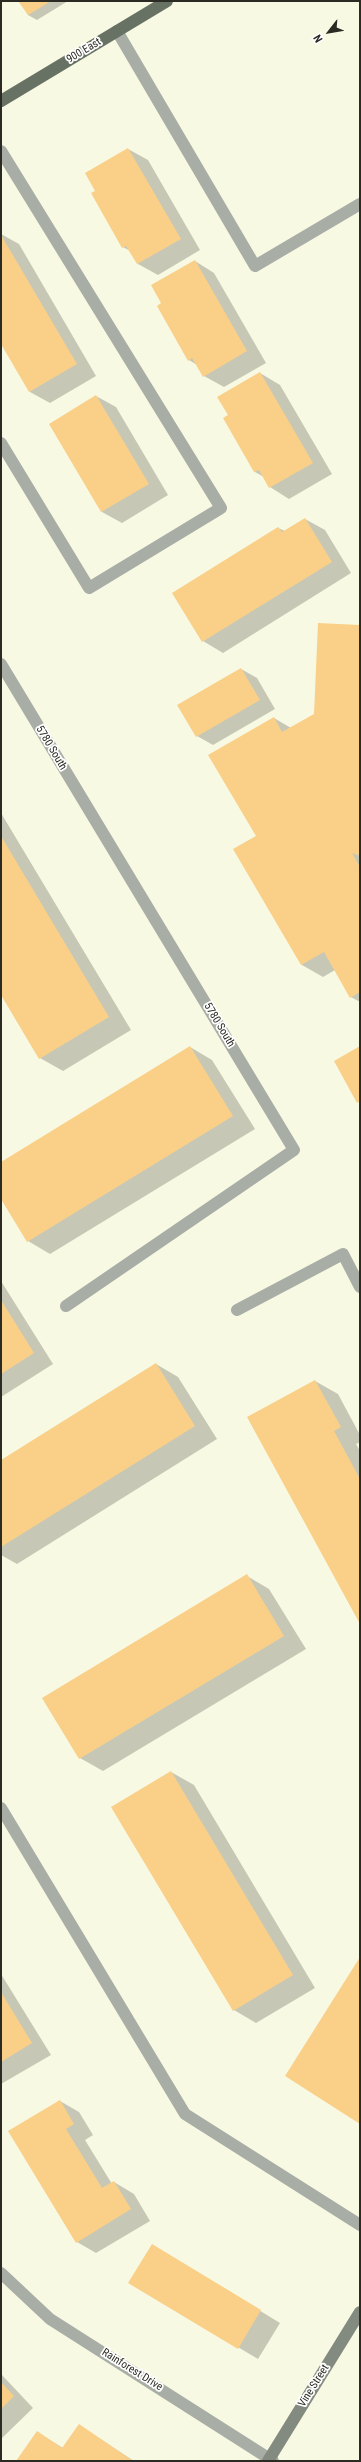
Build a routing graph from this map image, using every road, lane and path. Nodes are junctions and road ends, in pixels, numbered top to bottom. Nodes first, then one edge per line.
1 (167, 1) edge
2 (117, 31) junction
3 (1, 101) edge
4 (1, 151) edge
5 (360, 204) edge
6 (1, 443) edge
7 (1, 664) edge
8 (360, 1286) edge
9 (66, 1306) dead end
10 (237, 1310) dead end
11 (1, 1808) edge
12 (360, 2225) edge
13 (1, 2273) edge
14 (360, 2312) edge
15 (270, 2460) edge

1 - 2 main road, 900 East
2 - 3 main road, 900 East
2 - 5 street
4 - 6 street
7 - 9 street, 5780 South
8 - 10 street
11 - 12 street
13 - 15 street, Rainforest Drive
14 - 15 street, Vine Street

